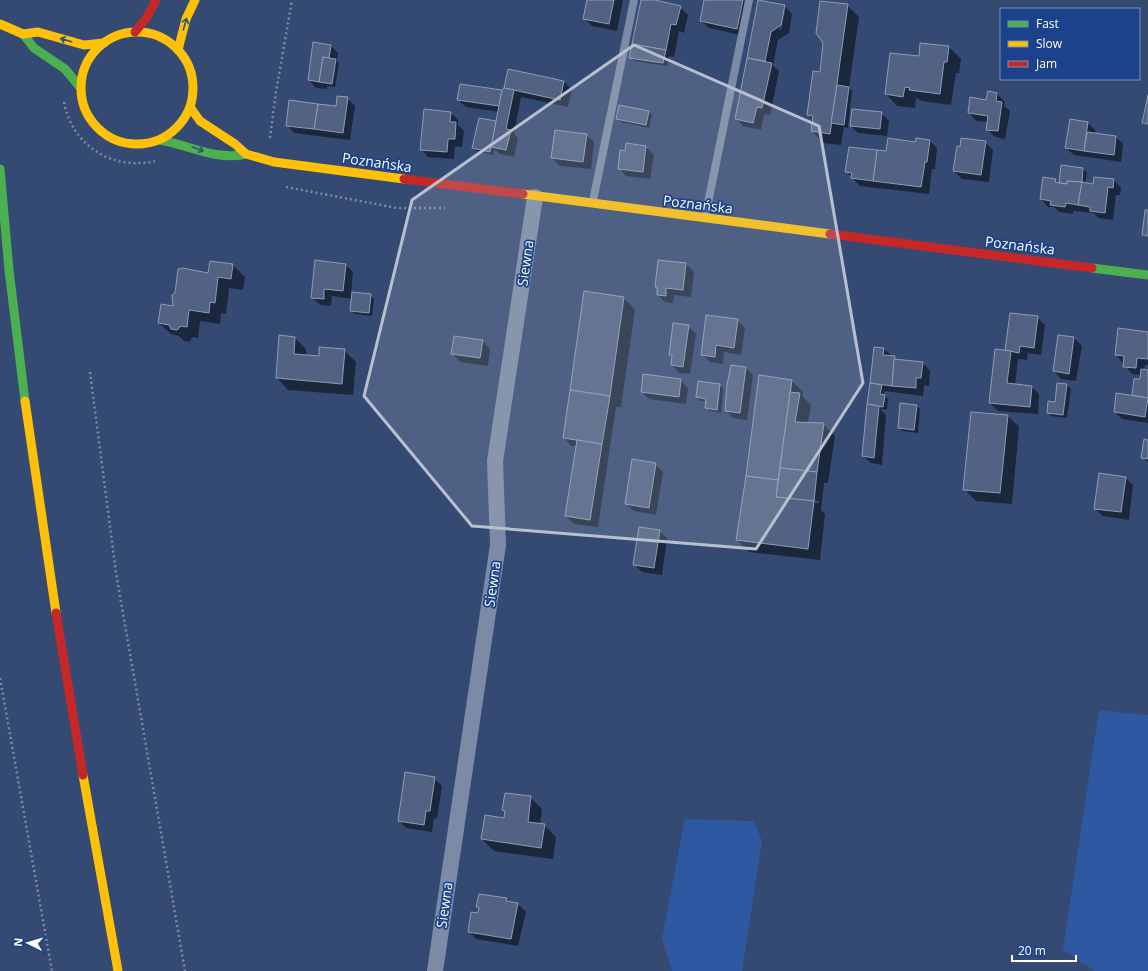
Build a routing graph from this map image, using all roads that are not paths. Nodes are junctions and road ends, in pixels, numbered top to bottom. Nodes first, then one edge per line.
1 (156, 0) edge
2 (195, 0) edge
3 (634, 0) edge
4 (749, 0) edge
5 (0, 24) edge
6 (134, 32) junction
7 (23, 34) junction
8 (104, 42) junction
9 (178, 50) junction
10 (80, 87) junction
11 (190, 107) junction
12 (160, 140) junction
13 (246, 154) junction
14 (0, 169) edge
15 (535, 197) junction
16 (592, 204) junction
17 (705, 219) junction
18 (1148, 275) edge
19 (118, 971) edge
20 (435, 971) edge

1 - 6 main road
9 -> 2 main road
3 - 16 lane
4 - 17 lane
5 - 7 main road
6 - 8 main road
6 - 9 main road
8 -> 7 main road
7 - 10 main road
8 - 10 main road
9 - 11 main road
10 - 12 main road
11 - 12 main road
11 - 13 main road, Poznańska
12 -> 13 main road, Poznańska
13 - 15 main road, Poznańska
14 - 19 main road
15 - 16 main road, Poznańska
15 - 20 street, Siewna
16 - 17 main road, Poznańska
17 - 18 main road, Poznańska

